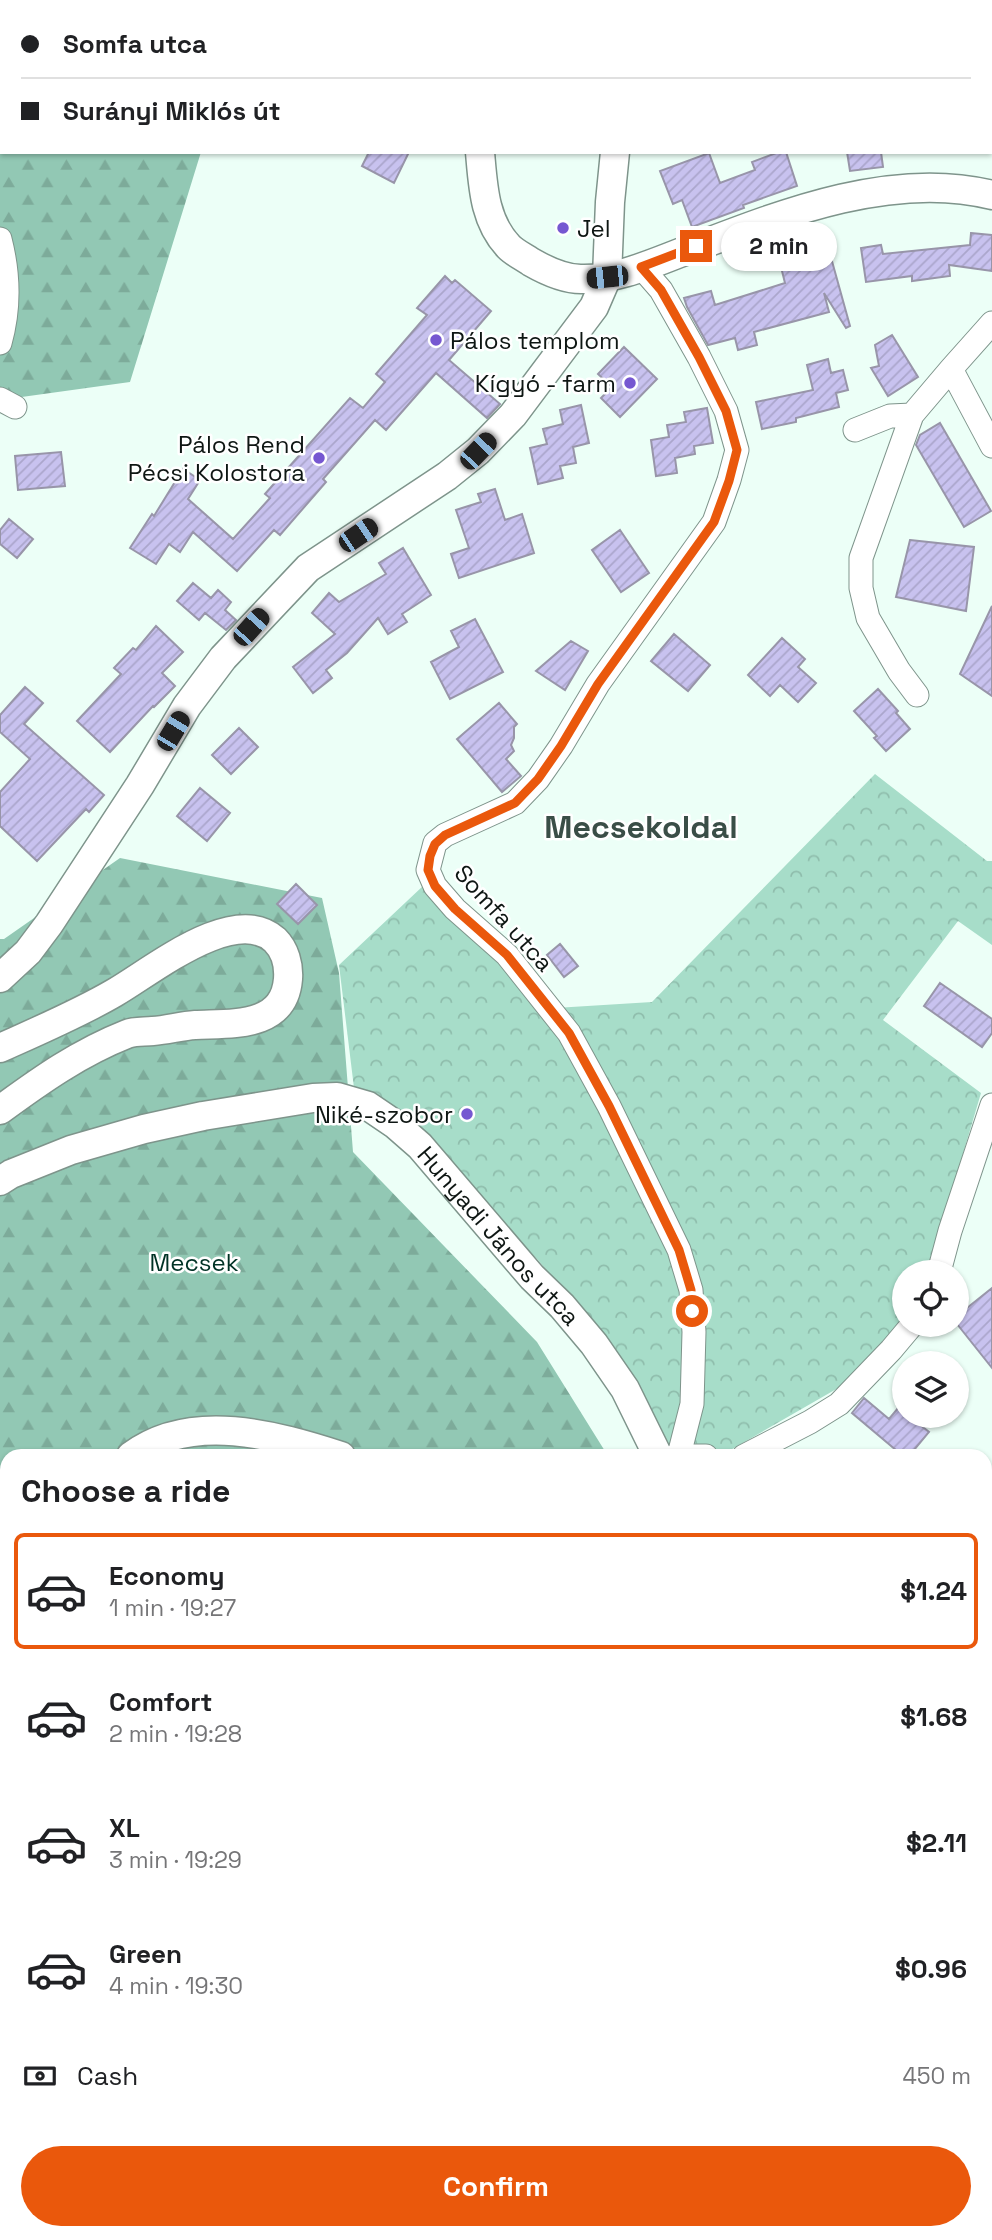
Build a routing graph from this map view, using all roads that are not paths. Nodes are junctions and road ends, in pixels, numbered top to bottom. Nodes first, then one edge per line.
1 (480, 154) edge
2 (615, 154) edge
3 (992, 195) edge
4 (0, 239) edge
5 (641, 267) junction
6 (607, 277) junction
7 (992, 323) edge
8 (0, 343) edge
9 (951, 369) junction
10 (912, 415) junction
11 (855, 430) dead end
12 (992, 446) edge
13 (917, 695) dead end
14 (0, 978) edge
15 (0, 1048) edge
16 (992, 1105) edge
17 (0, 1110) edge
18 (0, 1181) edge
19 (942, 1260) edge
20 (902, 1337) edge
21 (143, 1449) edge
22 (319, 1449) edge
23 (655, 1449) edge
24 (679, 1449) edge
25 (758, 1449) edge

1 - 6 street
2 - 6 street
3 - 5 street
4 - 8 street
5 - 6 street
5 - 24 street, Somfa utca
6 - 14 street
7 - 9 street
9 - 10 street
9 - 12 street
10 - 11 street
10 - 13 street
15 - 17 street
16 - 19 street
18 - 23 street, Hunyadi János utca
20 - 25 street
21 - 22 street

